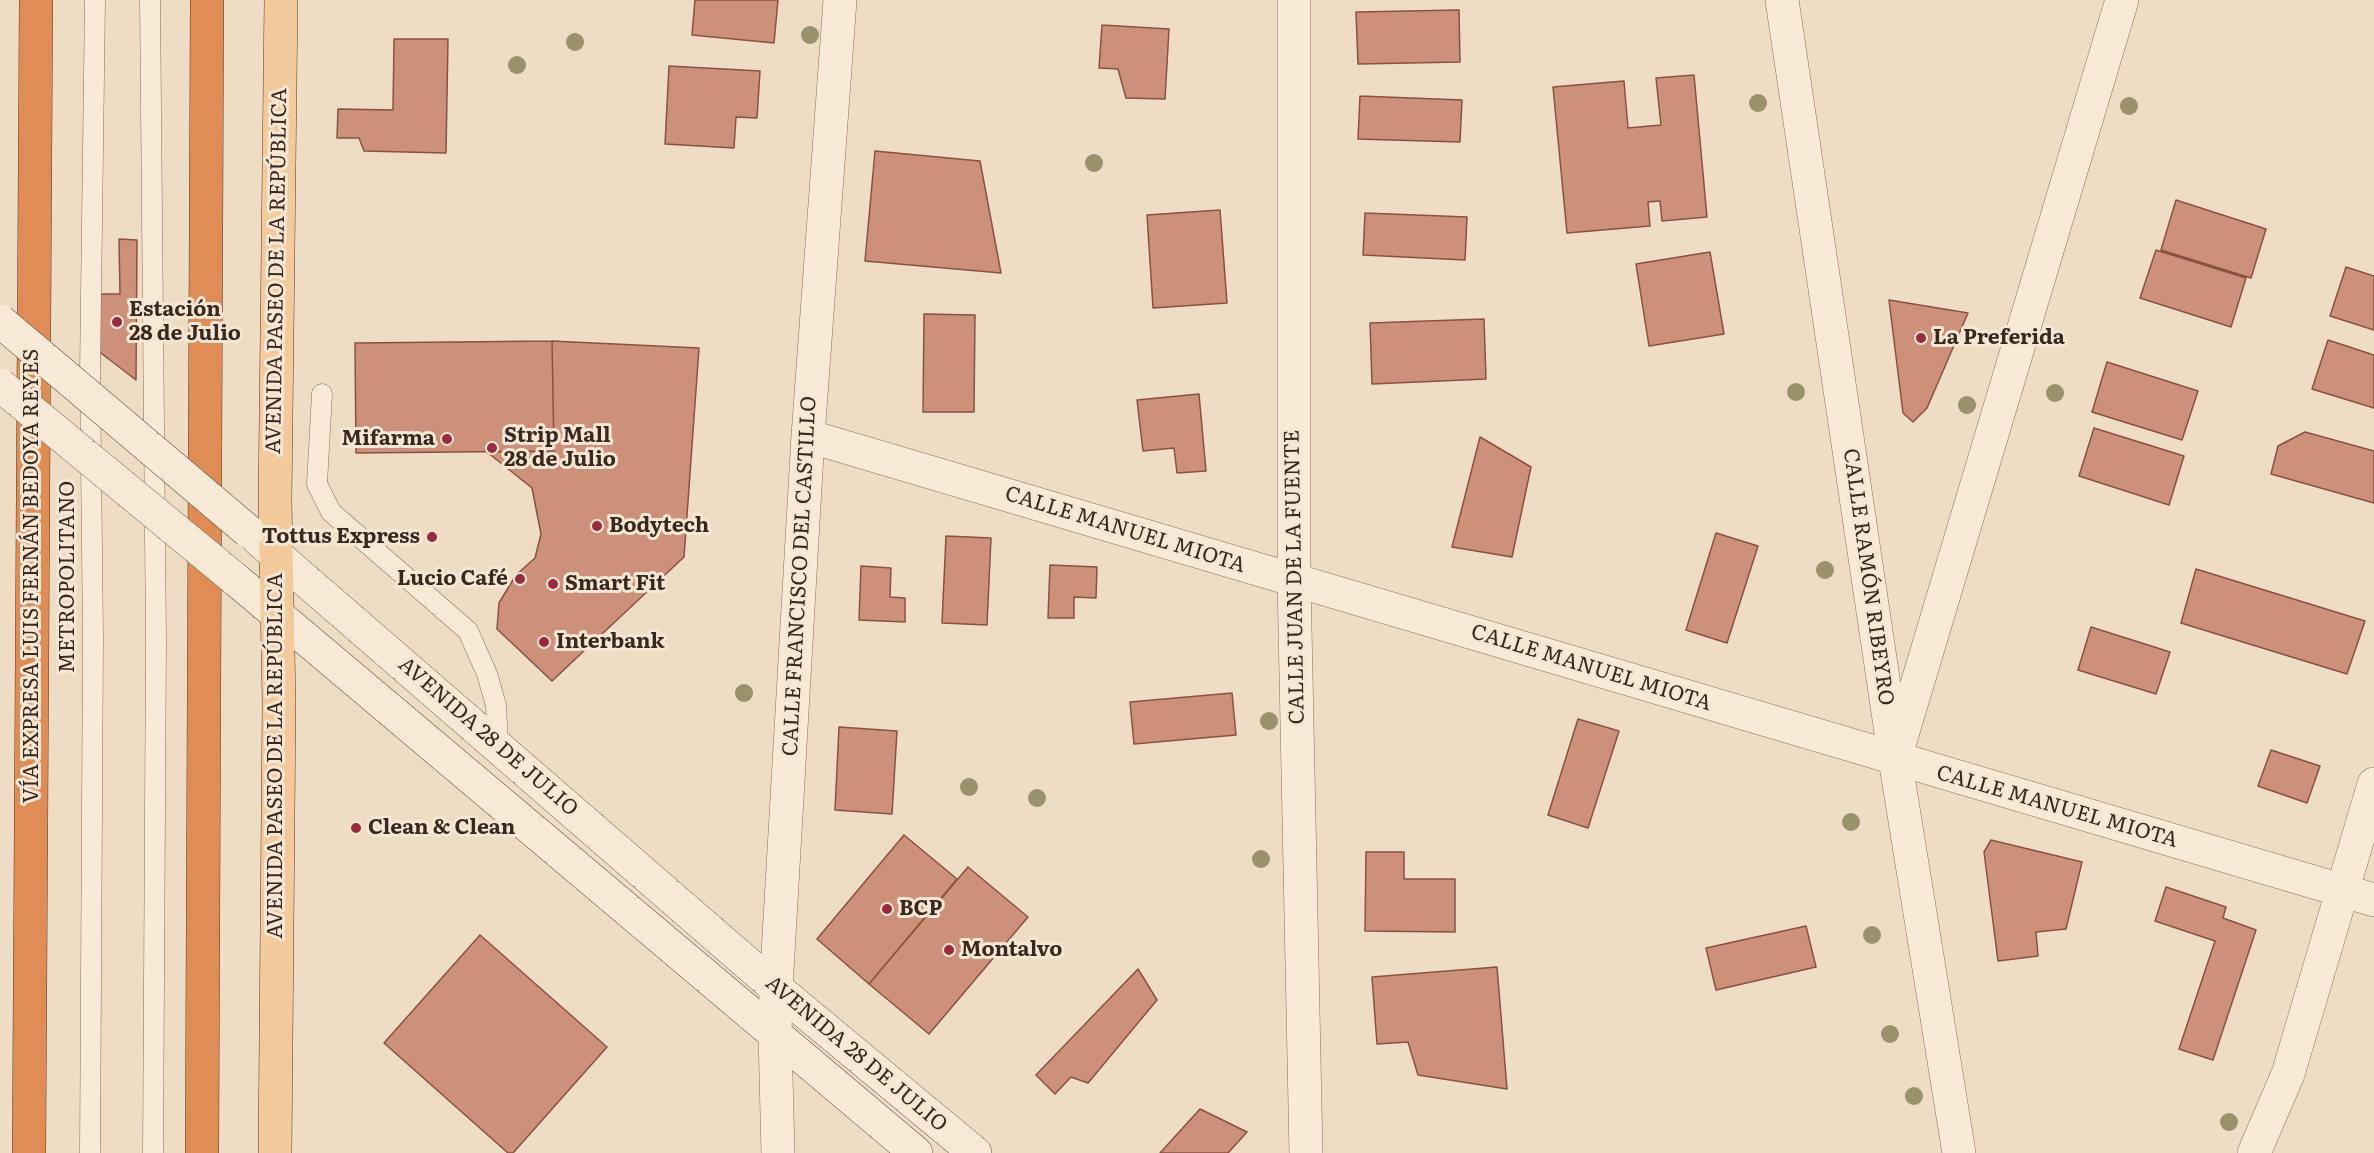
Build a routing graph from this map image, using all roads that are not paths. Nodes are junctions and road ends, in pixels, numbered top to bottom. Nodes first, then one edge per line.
1 (36, 0) edge
2 (96, 0) edge
3 (150, 0) edge
4 (207, 0) edge
5 (280, 0) edge
6 (840, 0) edge
7 (1294, 0) edge
8 (1782, 0) edge
9 (2122, 0) edge
10 (0, 321) edge
11 (0, 385) edge
12 (322, 394) dead end
13 (808, 436) junction
14 (276, 553) junction
15 (1294, 580) junction
16 (277, 614) junction
17 (498, 746) junction
18 (1895, 759) junction
19 (2374, 784) edge
20 (2343, 891) junction
21 (2374, 900) edge
22 (776, 988) junction
23 (775, 1036) junction
24 (29, 1153) edge
25 (90, 1153) edge
26 (153, 1153) edge
27 (202, 1153) edge
28 (275, 1153) edge
29 (778, 1153) edge
30 (916, 1153) edge
31 (975, 1153) edge
32 (1306, 1153) edge
33 (1959, 1153) edge
34 (2254, 1153) edge

1 - 24 highway, VÍA EXPRESA LUIS FERNÁN BEDOYA REYES
2 - 25 lane, METROPOLITANO
3 - 26 lane
4 - 27 highway
5 - 14 main road, AVENIDA PASEO DE LA REPÚBLICA
6 - 13 street, CALLE FRANCISCO DEL CASTILLO
7 - 15 street, CALLE JUAN DE LA FUENTE
8 - 18 street, CALLE RAMÓN RIBEYRO
9 - 18 street
10 - 14 street, AVENIDA 28 DE JULIO, bridge
11 - 16 street, AVENIDA 28 DE JULIO, bridge
12 - 17 lane
13 - 15 street, CALLE MANUEL MIOTA
13 - 22 street, CALLE FRANCISCO DEL CASTILLO
14 - 16 main road, AVENIDA PASEO DE LA REPÚBLICA
14 - 17 street, AVENIDA 28 DE JULIO
15 - 18 street, CALLE MANUEL MIOTA
15 - 32 street, CALLE JUAN DE LA FUENTE
16 - 23 street, AVENIDA 28 DE JULIO
16 - 28 main road, AVENIDA PASEO DE LA REPÚBLICA
17 - 22 street, AVENIDA 28 DE JULIO
18 - 20 street, CALLE MANUEL MIOTA
18 - 33 street, CALLE RAMÓN RIBEYRO
19 - 20 street
20 - 21 street, CALLE MANUEL MIOTA
20 - 34 street
22 - 23 street, CALLE FRANCISCO DEL CASTILLO
22 - 31 street, AVENIDA 28 DE JULIO
23 - 29 street, CALLE FRANCISCO DEL CASTILLO
23 - 30 street, AVENIDA 28 DE JULIO

